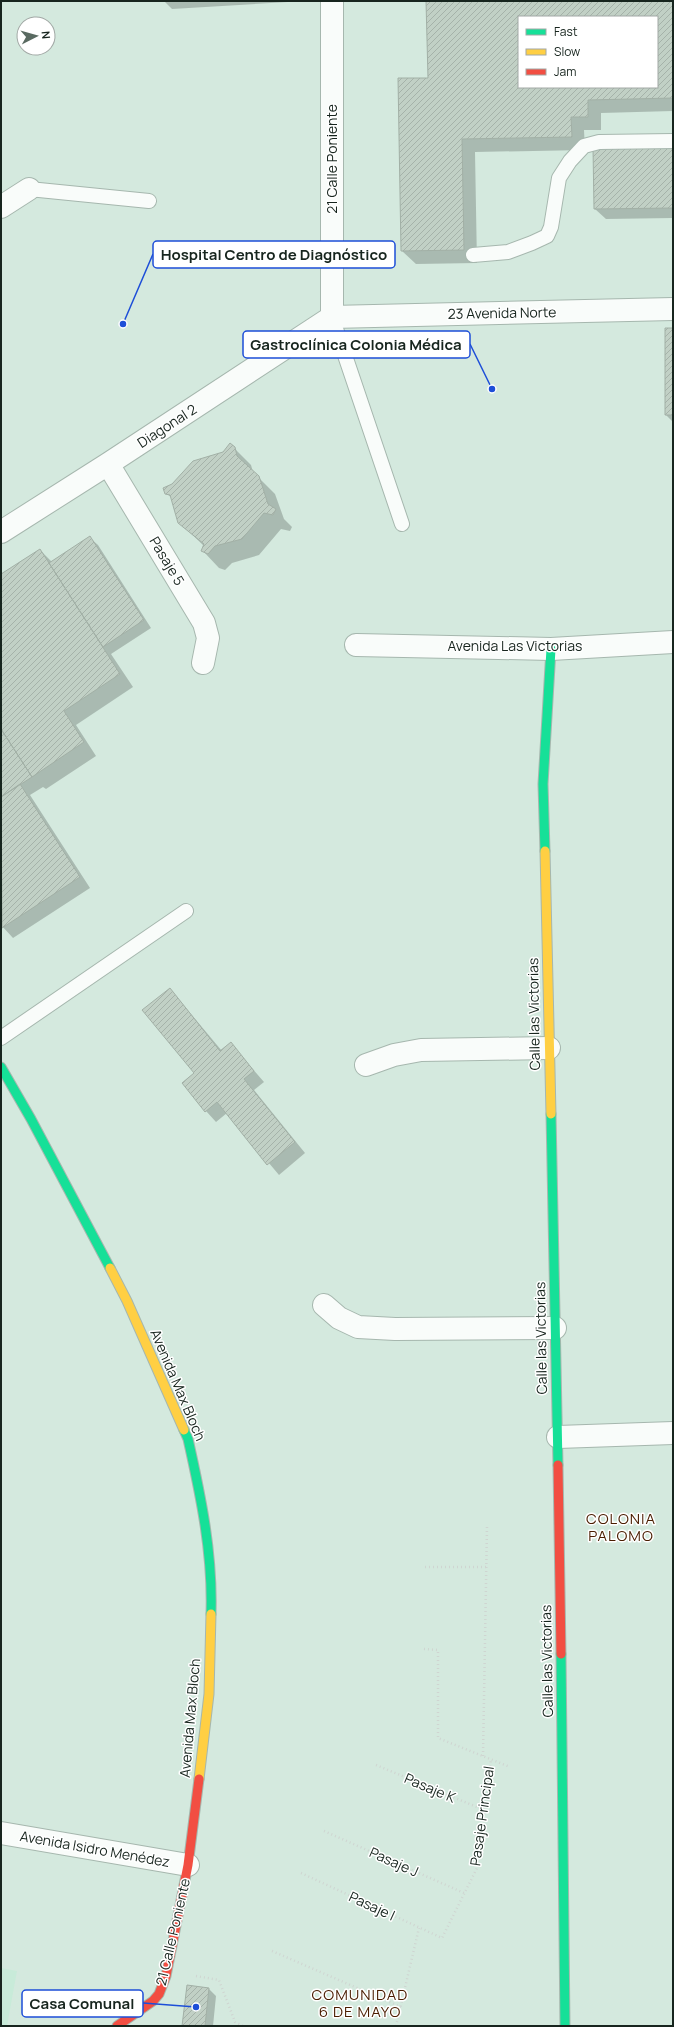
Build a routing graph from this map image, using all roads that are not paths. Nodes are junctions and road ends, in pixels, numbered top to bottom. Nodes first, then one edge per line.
1 (332, 1) edge
2 (673, 141) edge
3 (29, 189) joint
4 (149, 201) dead end
5 (1, 207) edge
6 (473, 255) dead end
7 (673, 309) edge
8 (332, 317) junction
9 (108, 464) junction
10 (402, 524) dead end
11 (1, 532) edge
12 (673, 642) edge
13 (356, 645) dead end
14 (551, 649) junction
15 (202, 663) dead end
16 (186, 911) dead end
17 (1, 1038) edge
18 (549, 1048) junction
19 (366, 1065) dead end
20 (1, 1067) edge
21 (324, 1305) dead end
22 (555, 1328) junction
23 (673, 1433) edge
24 (558, 1437) junction
25 (1, 1833) edge
26 (188, 1865) junction
27 (117, 2026) edge
28 (565, 2026) edge

1 - 8 street, 21 Calle Poniente
2 - 6 lane
3 - 4 lane
3 - 5 street
7 - 8 street, 23 Avenida Norte
8 - 9 street, Diagonal 2
8 - 10 lane
9 - 11 street, Diagonal 2
9 - 15 street, Pasaje 5
12 - 14 street, Avenida Las Victorias
13 - 14 street, Avenida Las Victorias
14 - 18 street, Calle las Victorias
16 - 17 lane
18 - 19 street
18 - 22 street, Calle las Victorias
20 - 26 street, Avenida Max Bloch
21 - 22 street
22 - 24 street, Calle las Victorias
23 - 24 street
24 - 28 street, Calle las Victorias
25 - 26 street, Avenida Isidro Menédez
26 - 27 street, 21 Calle Poniente

